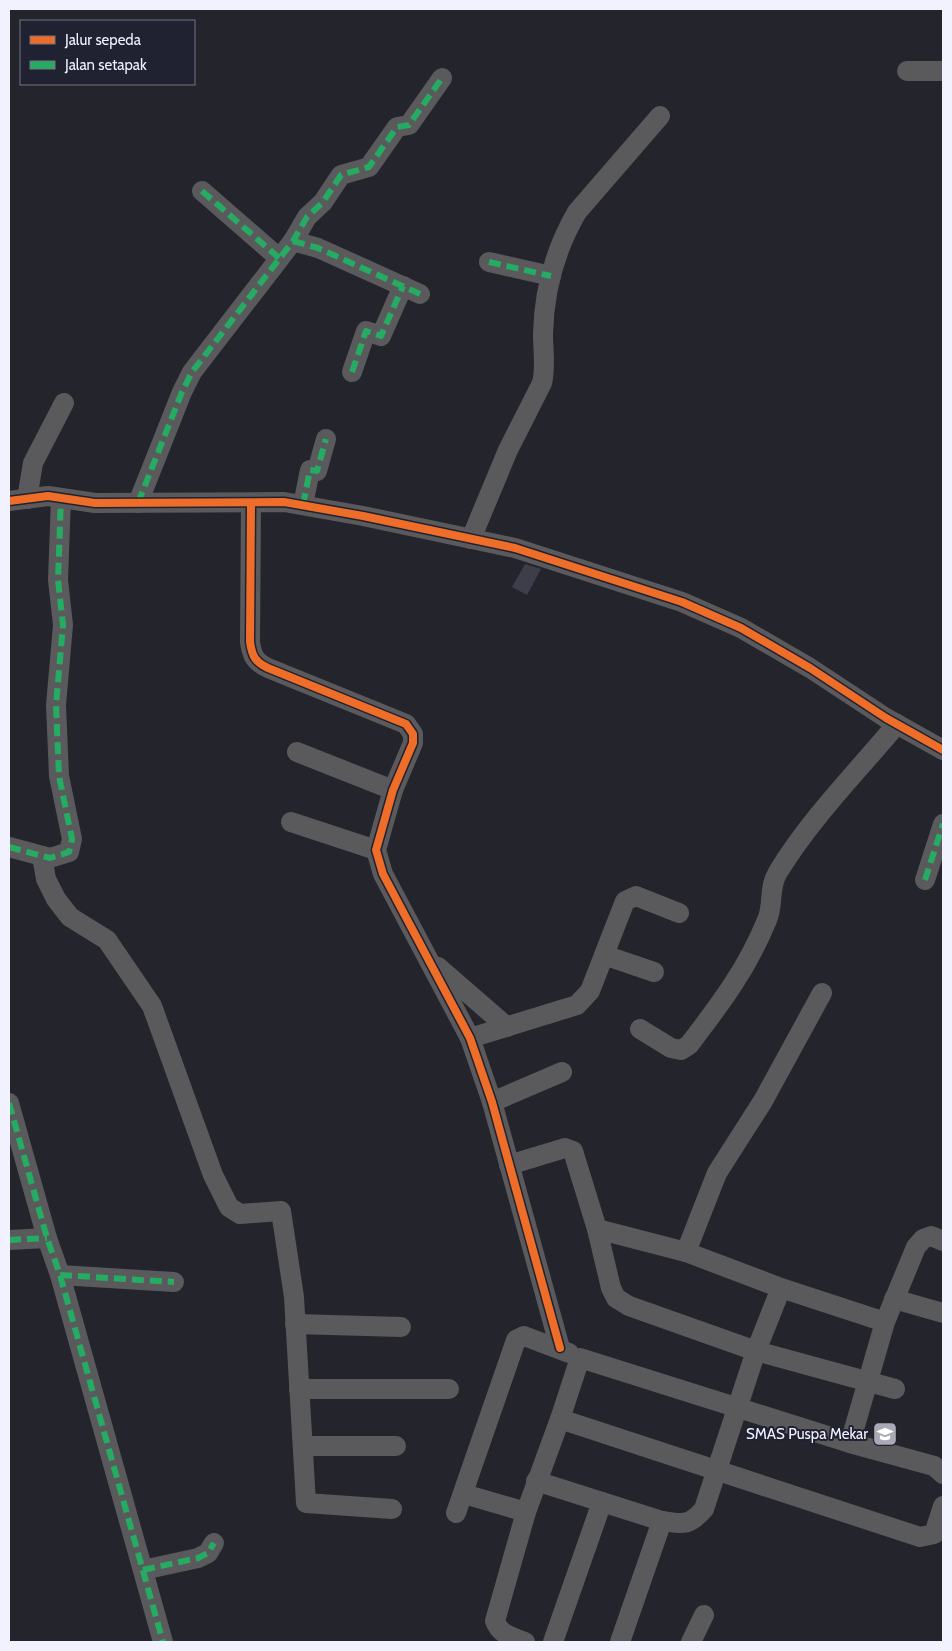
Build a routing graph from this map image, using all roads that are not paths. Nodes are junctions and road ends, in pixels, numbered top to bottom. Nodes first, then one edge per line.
1 (907, 70) dead end
2 (943, 71) edge
3 (442, 78) dead end
4 (660, 116) dead end
5 (202, 191) dead end
6 (293, 241) junction
7 (280, 258) junction
8 (489, 262) dead end
9 (551, 276) junction
10 (352, 372) dead end
11 (64, 403) dead end
12 (326, 439) dead end
13 (61, 498) junction
14 (18, 500) edge
15 (251, 502) junction
16 (138, 503) junction
17 (303, 505) junction
18 (471, 539) junction
19 (897, 724) junction
20 (943, 750) edge
21 (297, 752) dead end
22 (393, 790) junction
23 (291, 822) dead end
24 (943, 824) edge
25 (9, 847) edge
26 (376, 850) junction
27 (42, 856) junction
28 (924, 880) dead end
29 (679, 913) dead end
30 (604, 955) junction
31 (429, 959) junction
32 (654, 972) dead end
33 (822, 993) dead end
34 (507, 1027) junction
35 (640, 1029) dead end
36 (470, 1038) junction
37 (562, 1072) dead end
38 (492, 1102) junction
39 (9, 1103) edge
40 (509, 1165) junction
41 (597, 1229) junction
42 (47, 1238) junction
43 (9, 1240) edge
44 (943, 1241) edge
45 (686, 1252) junction
46 (60, 1274) junction
47 (174, 1282) dead end
48 (781, 1288) junction
49 (894, 1299) junction
50 (943, 1313) edge
51 (885, 1322) junction
52 (295, 1324) junction
53 (401, 1327) dead end
54 (560, 1348) junction
55 (756, 1351) junction
56 (580, 1358) junction
57 (868, 1382) junction
58 (299, 1389) junction
59 (449, 1389) dead end
60 (894, 1389) dead end
61 (738, 1408) junction
62 (560, 1420) junction
63 (850, 1443) junction
64 (303, 1446) junction
65 (396, 1446) dead end
66 (715, 1472) junction
67 (943, 1474) edge
68 (536, 1480) junction
69 (464, 1494) junction
70 (602, 1502) junction
71 (943, 1506) edge
72 (392, 1509) dead end
73 (526, 1512) junction
74 (456, 1513) dead end
75 (662, 1521) junction
76 (214, 1542) dead end
77 (143, 1570) junction
78 (704, 1615) dead end
79 (163, 1642) edge
80 (525, 1642) edge
81 (553, 1642) edge
82 (620, 1642) edge
83 (691, 1642) edge

1 - 2 street
3 - 6 street
4 - 9 street
5 - 7 street
6 - 7 street
6 - 10 street
7 - 16 street
8 - 9 street
9 - 18 street
11 - 14 street
12 - 17 street
13 - 14 street
13 - 16 street
13 - 27 street
15 - 16 street
15 - 17 street
15 - 22 street
17 - 18 street
18 - 19 street
19 - 20 street
19 - 35 street
21 - 22 street
22 - 26 street
23 - 26 street
24 - 28 street
25 - 27 street
26 - 31 street
27 - 52 street
29 - 30 street
30 - 32 street
30 - 34 street
31 - 34 street
31 - 36 street
33 - 45 street
34 - 36 street
36 - 38 street
37 - 38 street
38 - 40 street
39 - 42 street
40 - 41 street
40 - 54 street
41 - 45 street
41 - 55 street
42 - 43 street
42 - 46 street
44 - 49 street
45 - 48 street
46 - 47 street
46 - 77 street
48 - 51 street
48 - 55 street
49 - 50 street
49 - 51 street
51 - 57 street
52 - 53 street
52 - 58 street
54 - 56 street
54 - 69 street
55 - 57 street
55 - 61 street
56 - 61 street
56 - 62 street
57 - 60 street
57 - 63 street
58 - 59 street
58 - 64 street
61 - 63 street
61 - 66 street
62 - 66 street
62 - 68 street
63 - 67 street
64 - 65 street
64 - 72 street
66 - 71 street
66 - 75 street
68 - 70 street
68 - 73 street
69 - 73 street
69 - 74 street
70 - 75 street
70 - 81 street
73 - 80 street
75 - 82 street
76 - 77 street
77 - 79 street
78 - 83 street

